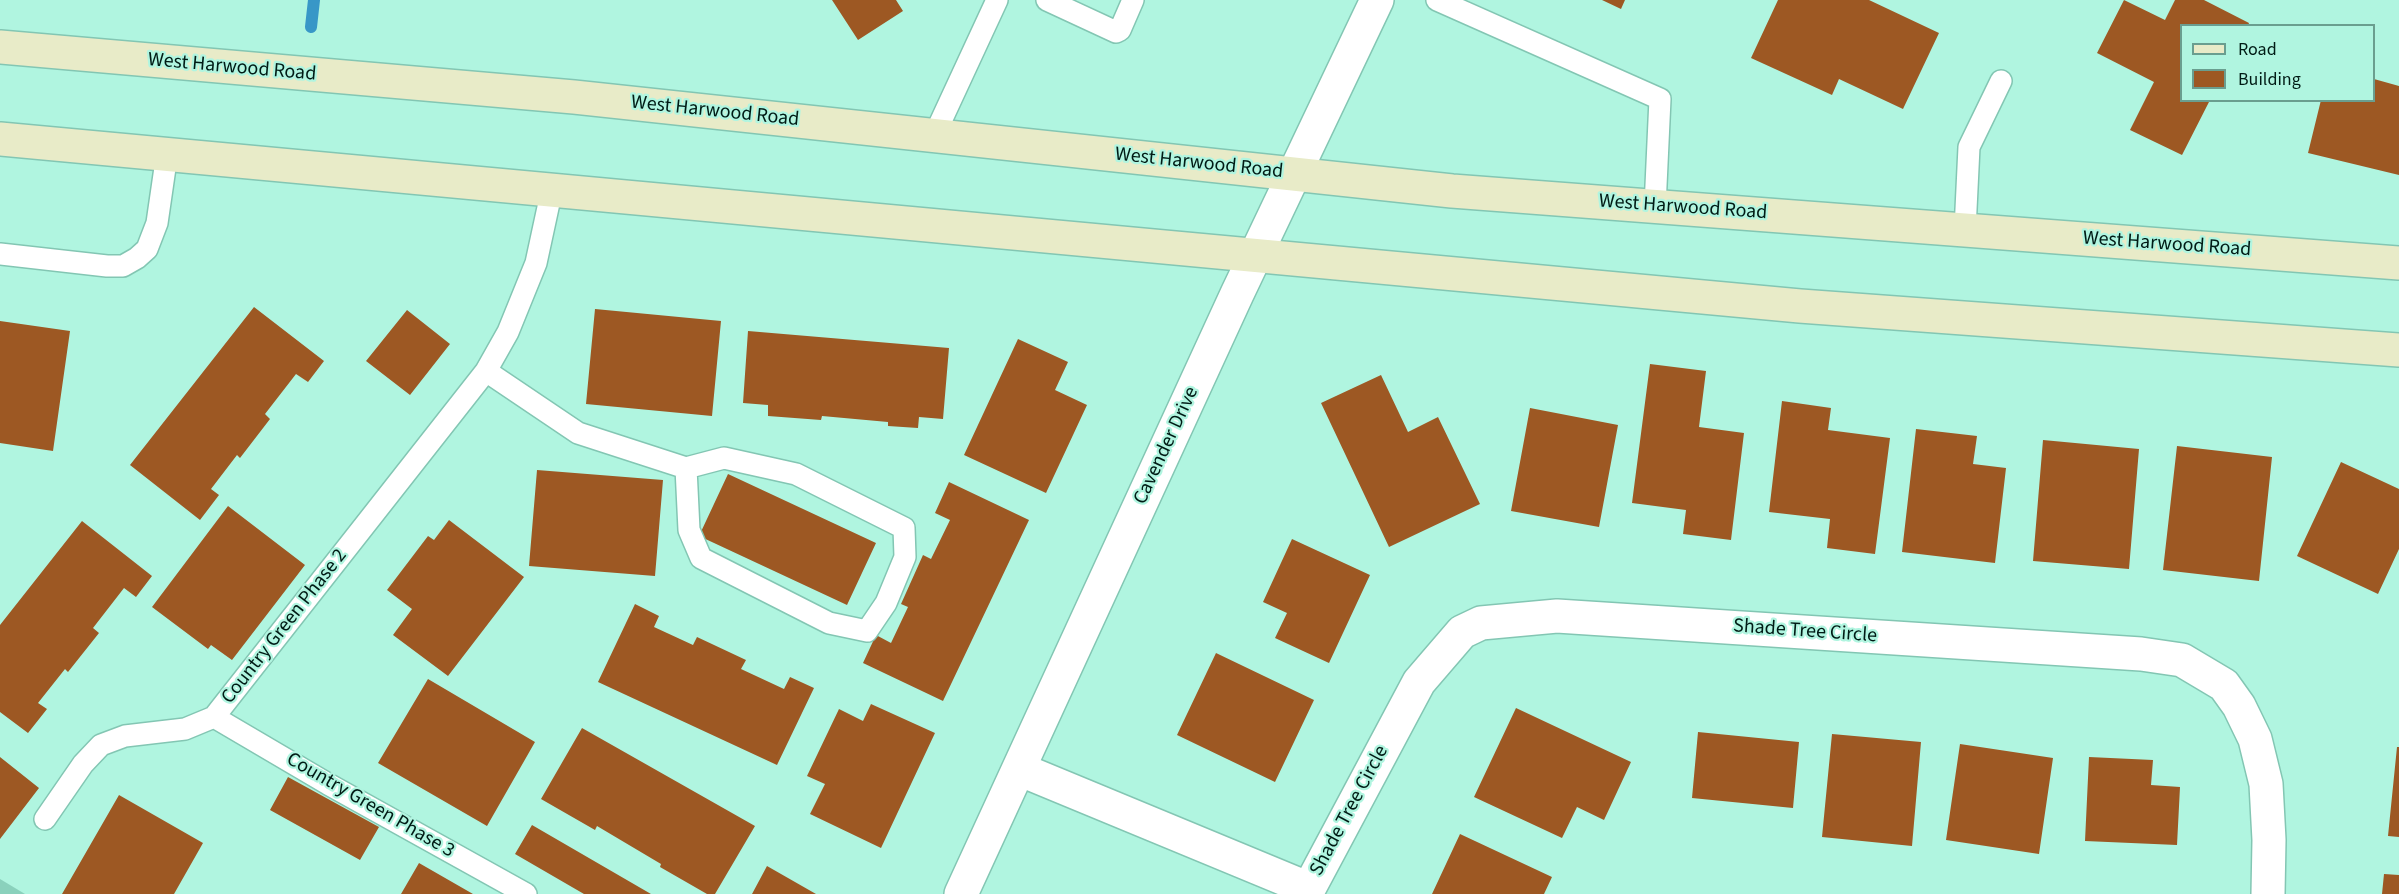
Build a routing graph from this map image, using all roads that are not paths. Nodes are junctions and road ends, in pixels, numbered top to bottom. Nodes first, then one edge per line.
1 (998, 0) edge
2 (1047, 0) edge
3 (1133, 0) edge
4 (1377, 0) edge
5 (1437, 0) edge
6 (0, 47) edge
7 (2001, 81) dead end
8 (934, 136) junction
9 (0, 139) edge
10 (167, 154) junction
11 (1294, 174) junction
12 (552, 189) junction
13 (1655, 207) junction
14 (1965, 230) junction
15 (0, 254) edge
16 (1256, 254) junction
17 (2399, 263) edge
18 (2399, 350) edge
19 (486, 371) junction
20 (686, 468) junction
21 (214, 717) junction
22 (1020, 769) junction
23 (45, 819) dead end
24 (1307, 891) edge
25 (526, 894) edge
26 (961, 894) edge
27 (2268, 894) edge

1 - 8 lane
2 - 3 lane
4 - 11 street, Cavender Drive
5 - 13 lane
6 - 8 main road, West Harwood Road
7 - 14 lane
8 - 11 main road, West Harwood Road
9 - 10 main road
10 - 12 main road
10 - 15 lane
11 - 13 main road, West Harwood Road
11 - 16 street, Cavender Drive
12 - 16 main road
12 - 19 lane, Country Green Phase 2
13 - 14 main road, West Harwood Road
14 - 17 main road, West Harwood Road
16 - 18 main road
16 - 22 street, Cavender Drive
19 - 20 lane
19 - 21 lane, Country Green Phase 2
20 - 20 lane
21 - 23 lane, Country Green Phase 2
21 - 25 lane, Country Green Phase 3
22 - 24 street, Shade Tree Circle
22 - 26 street, Cavender Drive
24 - 27 street, Shade Tree Circle

